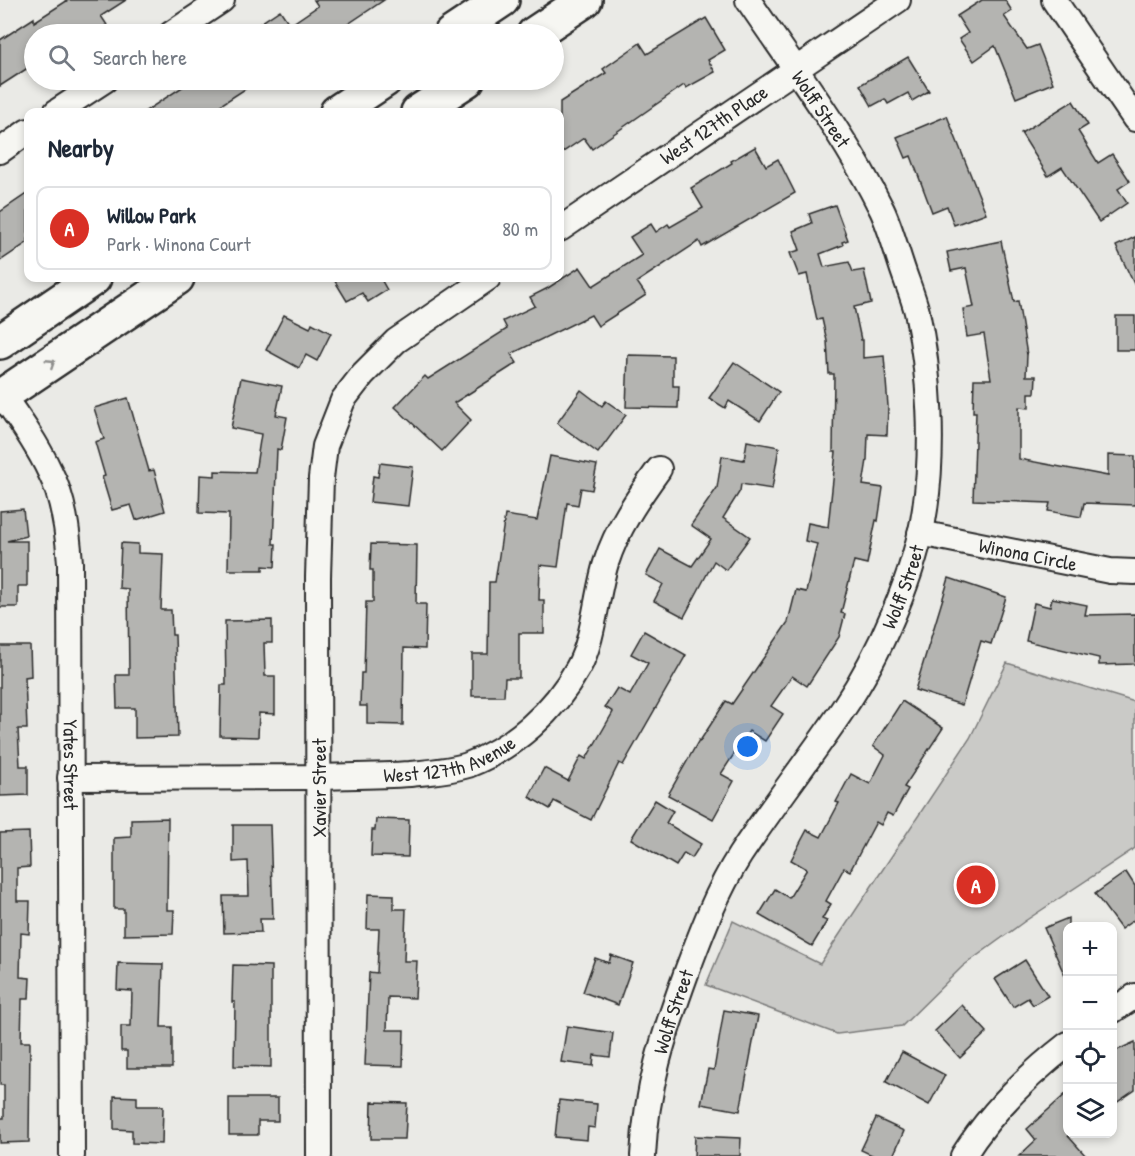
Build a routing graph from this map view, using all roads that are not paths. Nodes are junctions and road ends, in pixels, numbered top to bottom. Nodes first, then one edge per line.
1 (222, 0) edge
2 (502, 0) edge
3 (585, 0) edge
4 (748, 0) edge
5 (898, 0) edge
6 (1054, 0) edge
7 (186, 24) edge
8 (467, 24) edge
9 (549, 24) edge
10 (795, 70) junction
11 (90, 90) edge
12 (370, 90) edge
13 (452, 90) edge
14 (62, 108) edge
15 (343, 108) edge
16 (424, 108) edge
17 (1135, 119) edge
18 (24, 134) edge
19 (0, 151) edge
20 (564, 226) edge
21 (88, 282) edge
22 (171, 282) edge
23 (482, 282) edge
24 (0, 342) edge
25 (1, 395) edge
26 (659, 469) dead end
27 (920, 533) junction
28 (1135, 572) edge
29 (320, 777) junction
30 (70, 778) junction
31 (1135, 996) edge
32 (1117, 1008) edge
33 (1063, 1048) edge
34 (72, 1156) edge
35 (319, 1156) edge
36 (643, 1156) edge
37 (963, 1156) edge

1 - 7 street
2 - 8 main road
3 - 9 main road
4 - 10 street, Wolff Street
5 - 10 street, West 127th Place
6 - 17 street
10 - 20 street, West 127th Place
10 - 27 street, Wolff Street
11 - 14 street
12 - 15 main road
13 - 16 main road
18 - 19 street
21 - 24 main road
25 -> 22 main road
23 - 29 street, Xavier Street
25 - 30 street, Yates Street
26 - 29 street, West 127th Avenue
27 - 28 street, Winona Circle
27 - 36 street, Wolff Street
29 - 30 street, West 127th Avenue
29 - 35 street, Xavier Street
30 - 34 street, Yates Street
31 - 32 street
33 - 37 street

